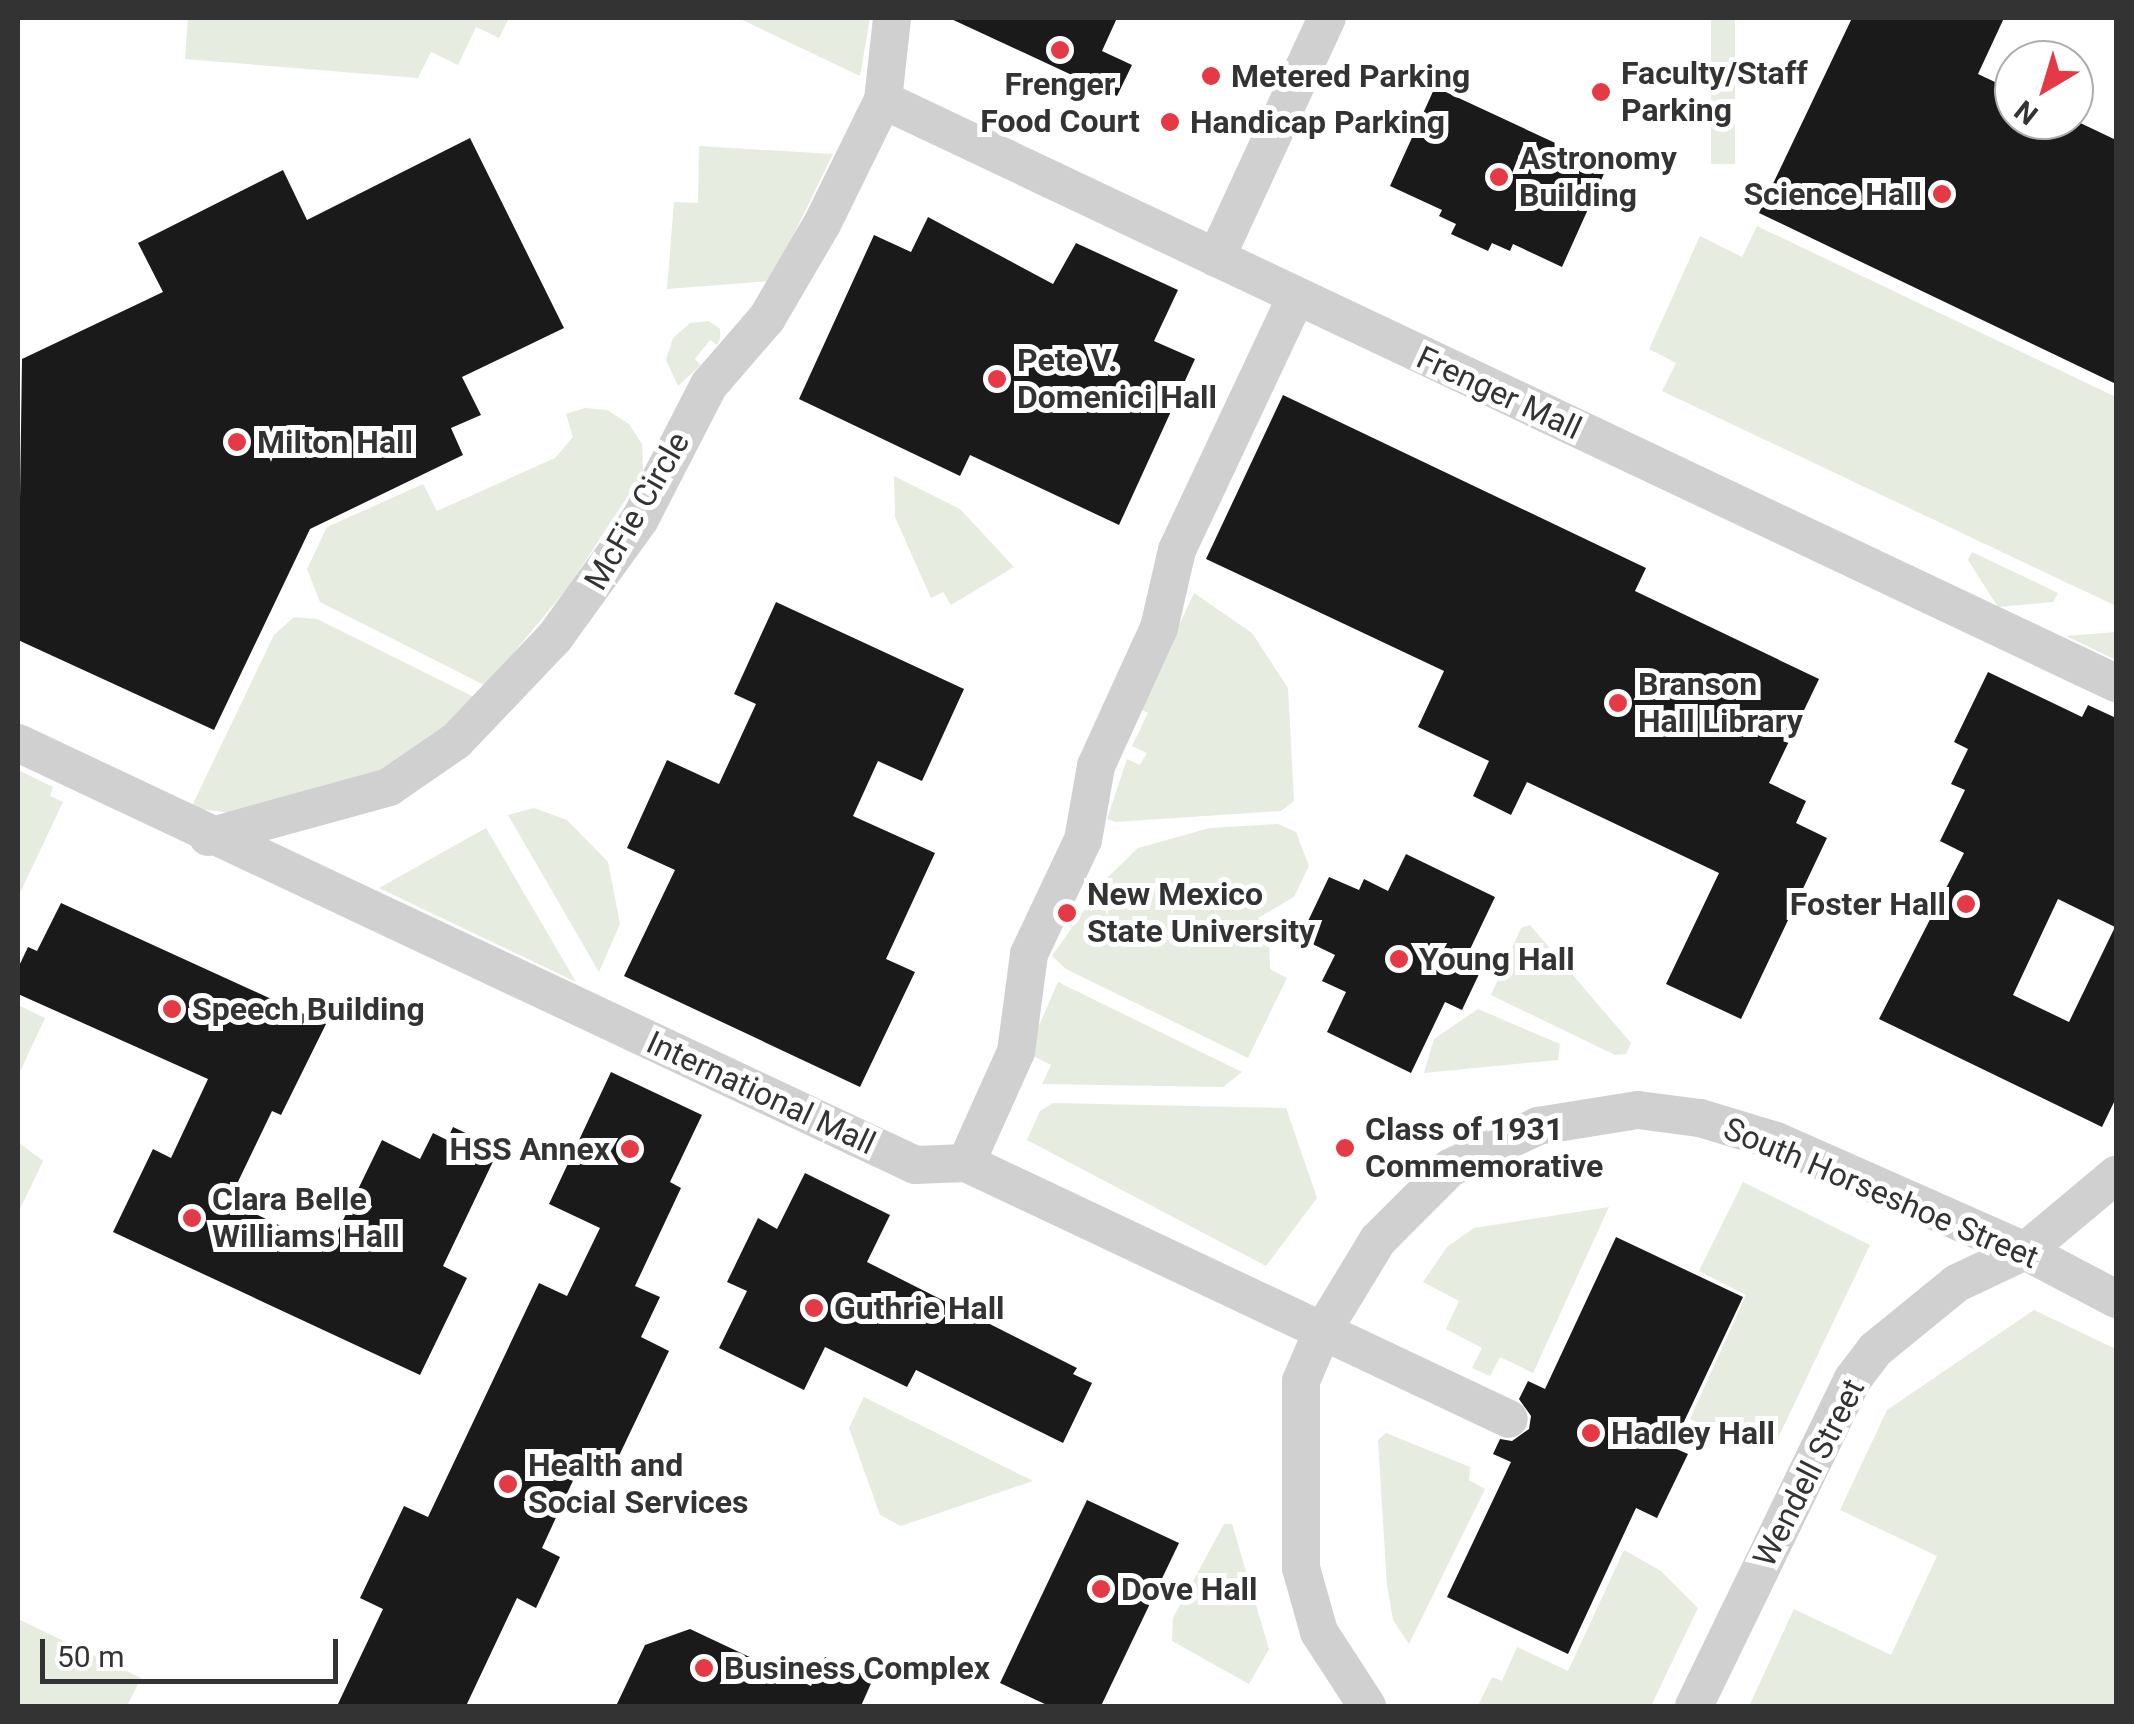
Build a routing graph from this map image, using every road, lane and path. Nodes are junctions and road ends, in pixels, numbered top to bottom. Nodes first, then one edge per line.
1 (892, 18) edge
2 (1327, 18) edge
3 (883, 100) junction
4 (1216, 258) junction
5 (1296, 297) junction
6 (2116, 683) edge
7 (18, 743) edge
8 (208, 836) junction
9 (966, 1162) junction
10 (2116, 1175) edge
11 (2025, 1250) junction
12 (2116, 1299) edge
13 (1322, 1332) junction
14 (1509, 1419) dead end
15 (1366, 1706) edge
16 (1694, 1706) edge

1 - 3 street, McFie Circle
2 - 4 street
3 - 4 street, Frenger Mall
3 - 8 street, McFie Circle
4 - 5 street, Frenger Mall
5 - 6 street, Frenger Mall
5 - 9 street
7 - 8 street, International Mall
8 - 9 street, International Mall
9 - 13 street, International Mall
10 - 11 street, Wendell Street
11 - 12 street, South Horseshoe Street
11 - 13 street, South Horseshoe Street
11 - 16 street, Wendell Street
13 - 14 street, International Mall
13 - 15 street, South Horseshoe Street

